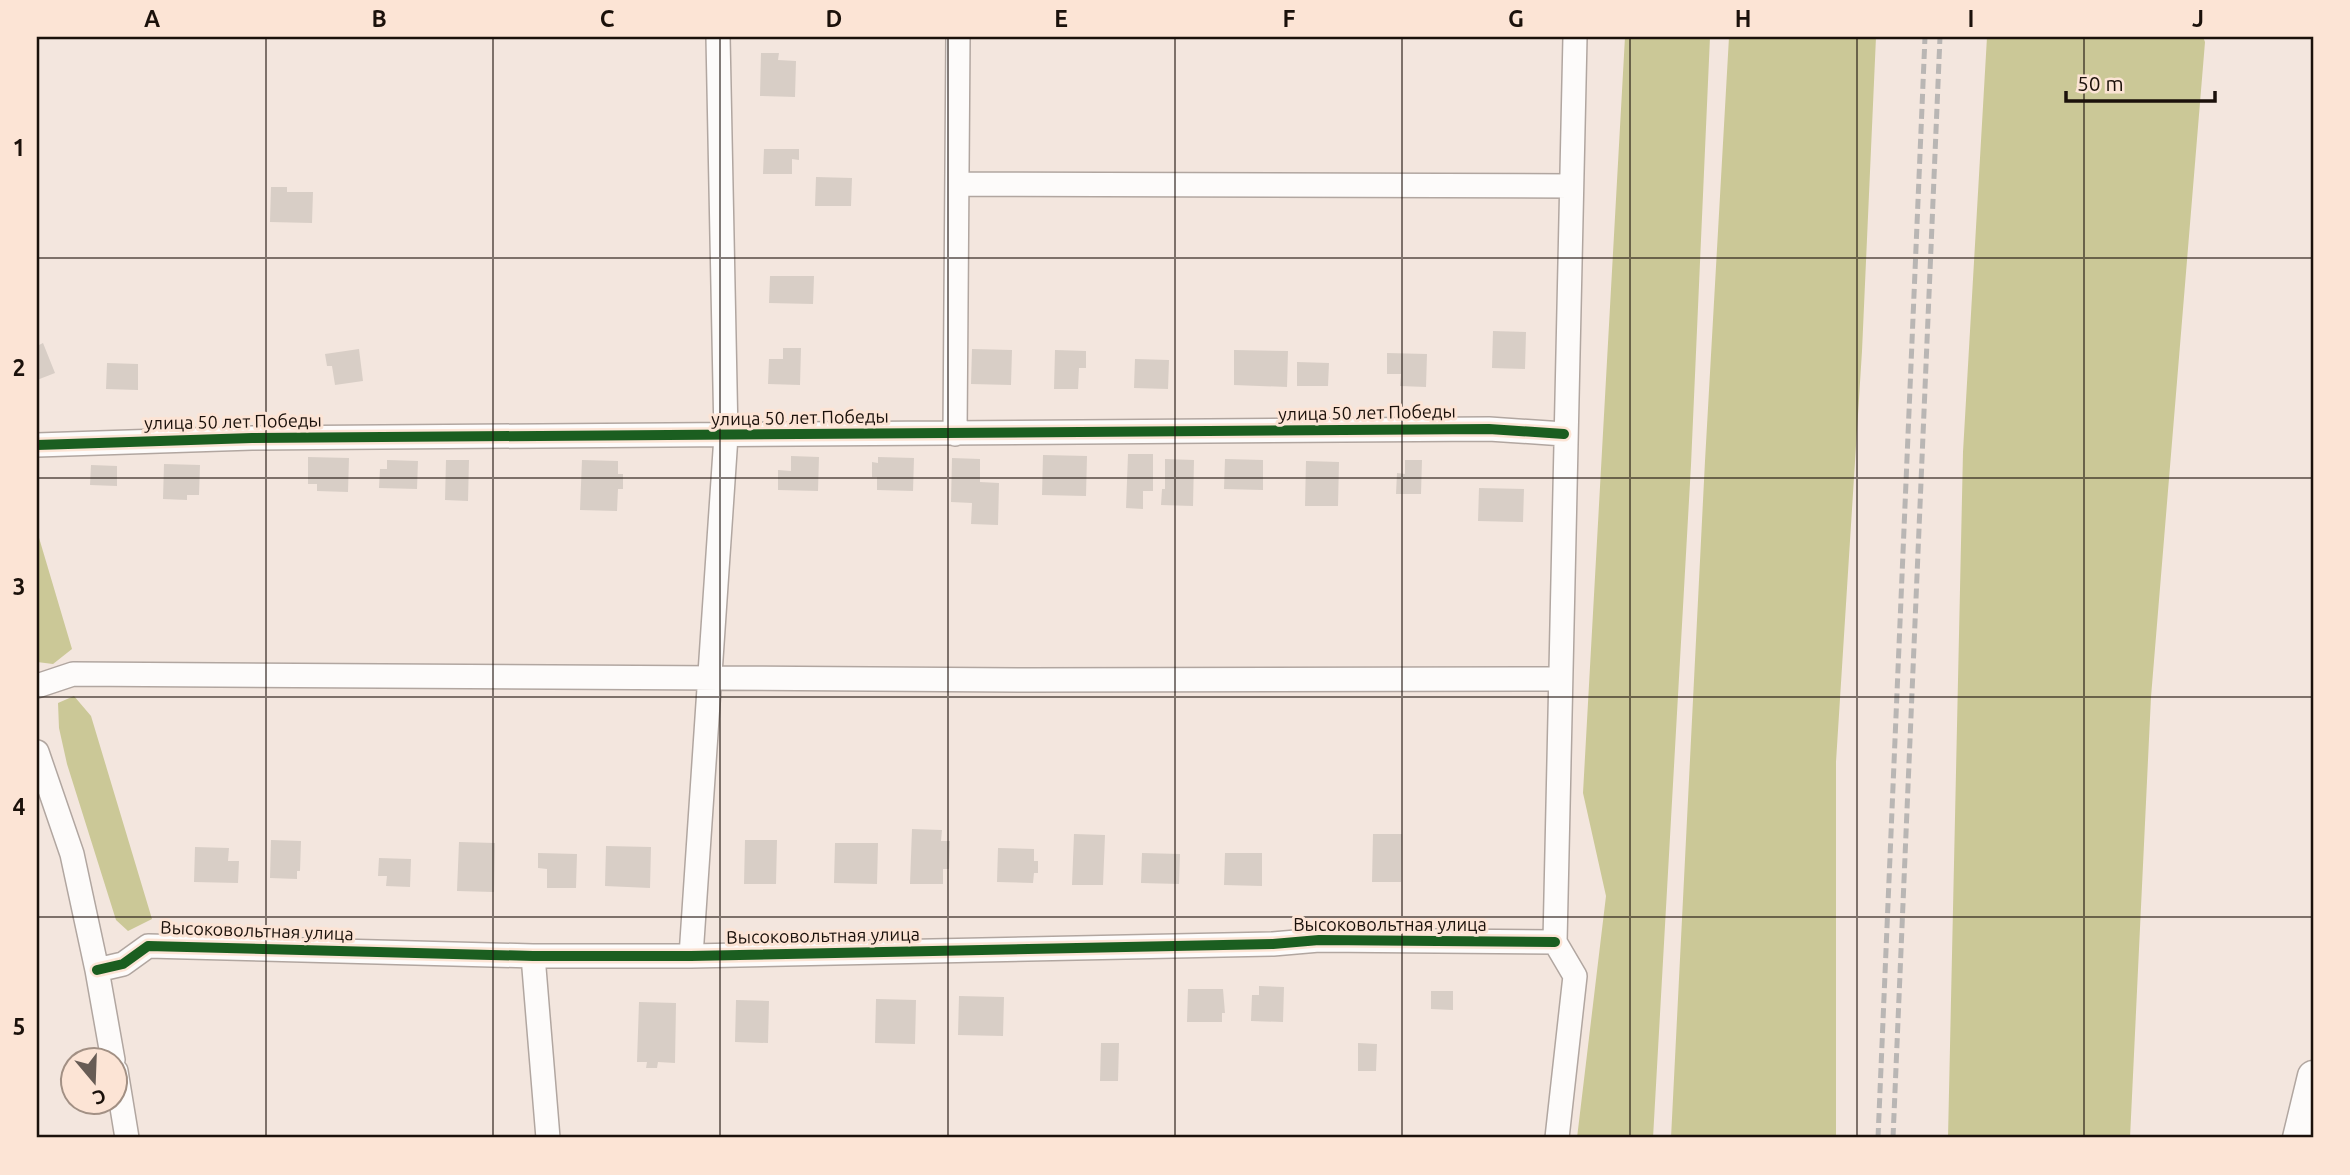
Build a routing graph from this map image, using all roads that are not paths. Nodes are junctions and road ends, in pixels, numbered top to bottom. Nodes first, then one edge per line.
1 (718, 37) edge
2 (958, 37) edge
3 (1575, 37) edge
4 (957, 184) junction
5 (1571, 186) junction
6 (955, 434) junction
7 (1564, 434) junction
8 (726, 436) junction
9 (37, 445) edge
10 (709, 677) junction
11 (1560, 679) junction
12 (37, 685) edge
13 (37, 752) edge
14 (1555, 942) junction
15 (533, 956) junction
16 (691, 956) junction
17 (97, 970) junction
18 (111, 1046) edge
19 (2313, 1076) edge
20 (123, 1116) edge
21 (127, 1138) edge
22 (548, 1138) edge
23 (1557, 1138) edge
24 (2298, 1138) edge

1 - 8 street
2 - 4 street
3 - 5 street
4 - 5 street
4 - 6 street
5 - 7 street
6 - 7 street, улица 50 лет Победы
6 - 8 street, улица 50 лет Победы
7 - 11 street
8 - 9 street, улица 50 лет Победы
8 - 10 street
10 - 11 street
10 - 12 street
10 - 16 street
11 - 14 street
13 - 17 street
14 - 16 street, Высоковольтная улица
14 - 23 street
15 - 16 street, Высоковольтная улица
15 - 17 street, Высоковольтная улица
15 - 22 street
17 - 18 street
19 - 24 main road
20 - 21 street

